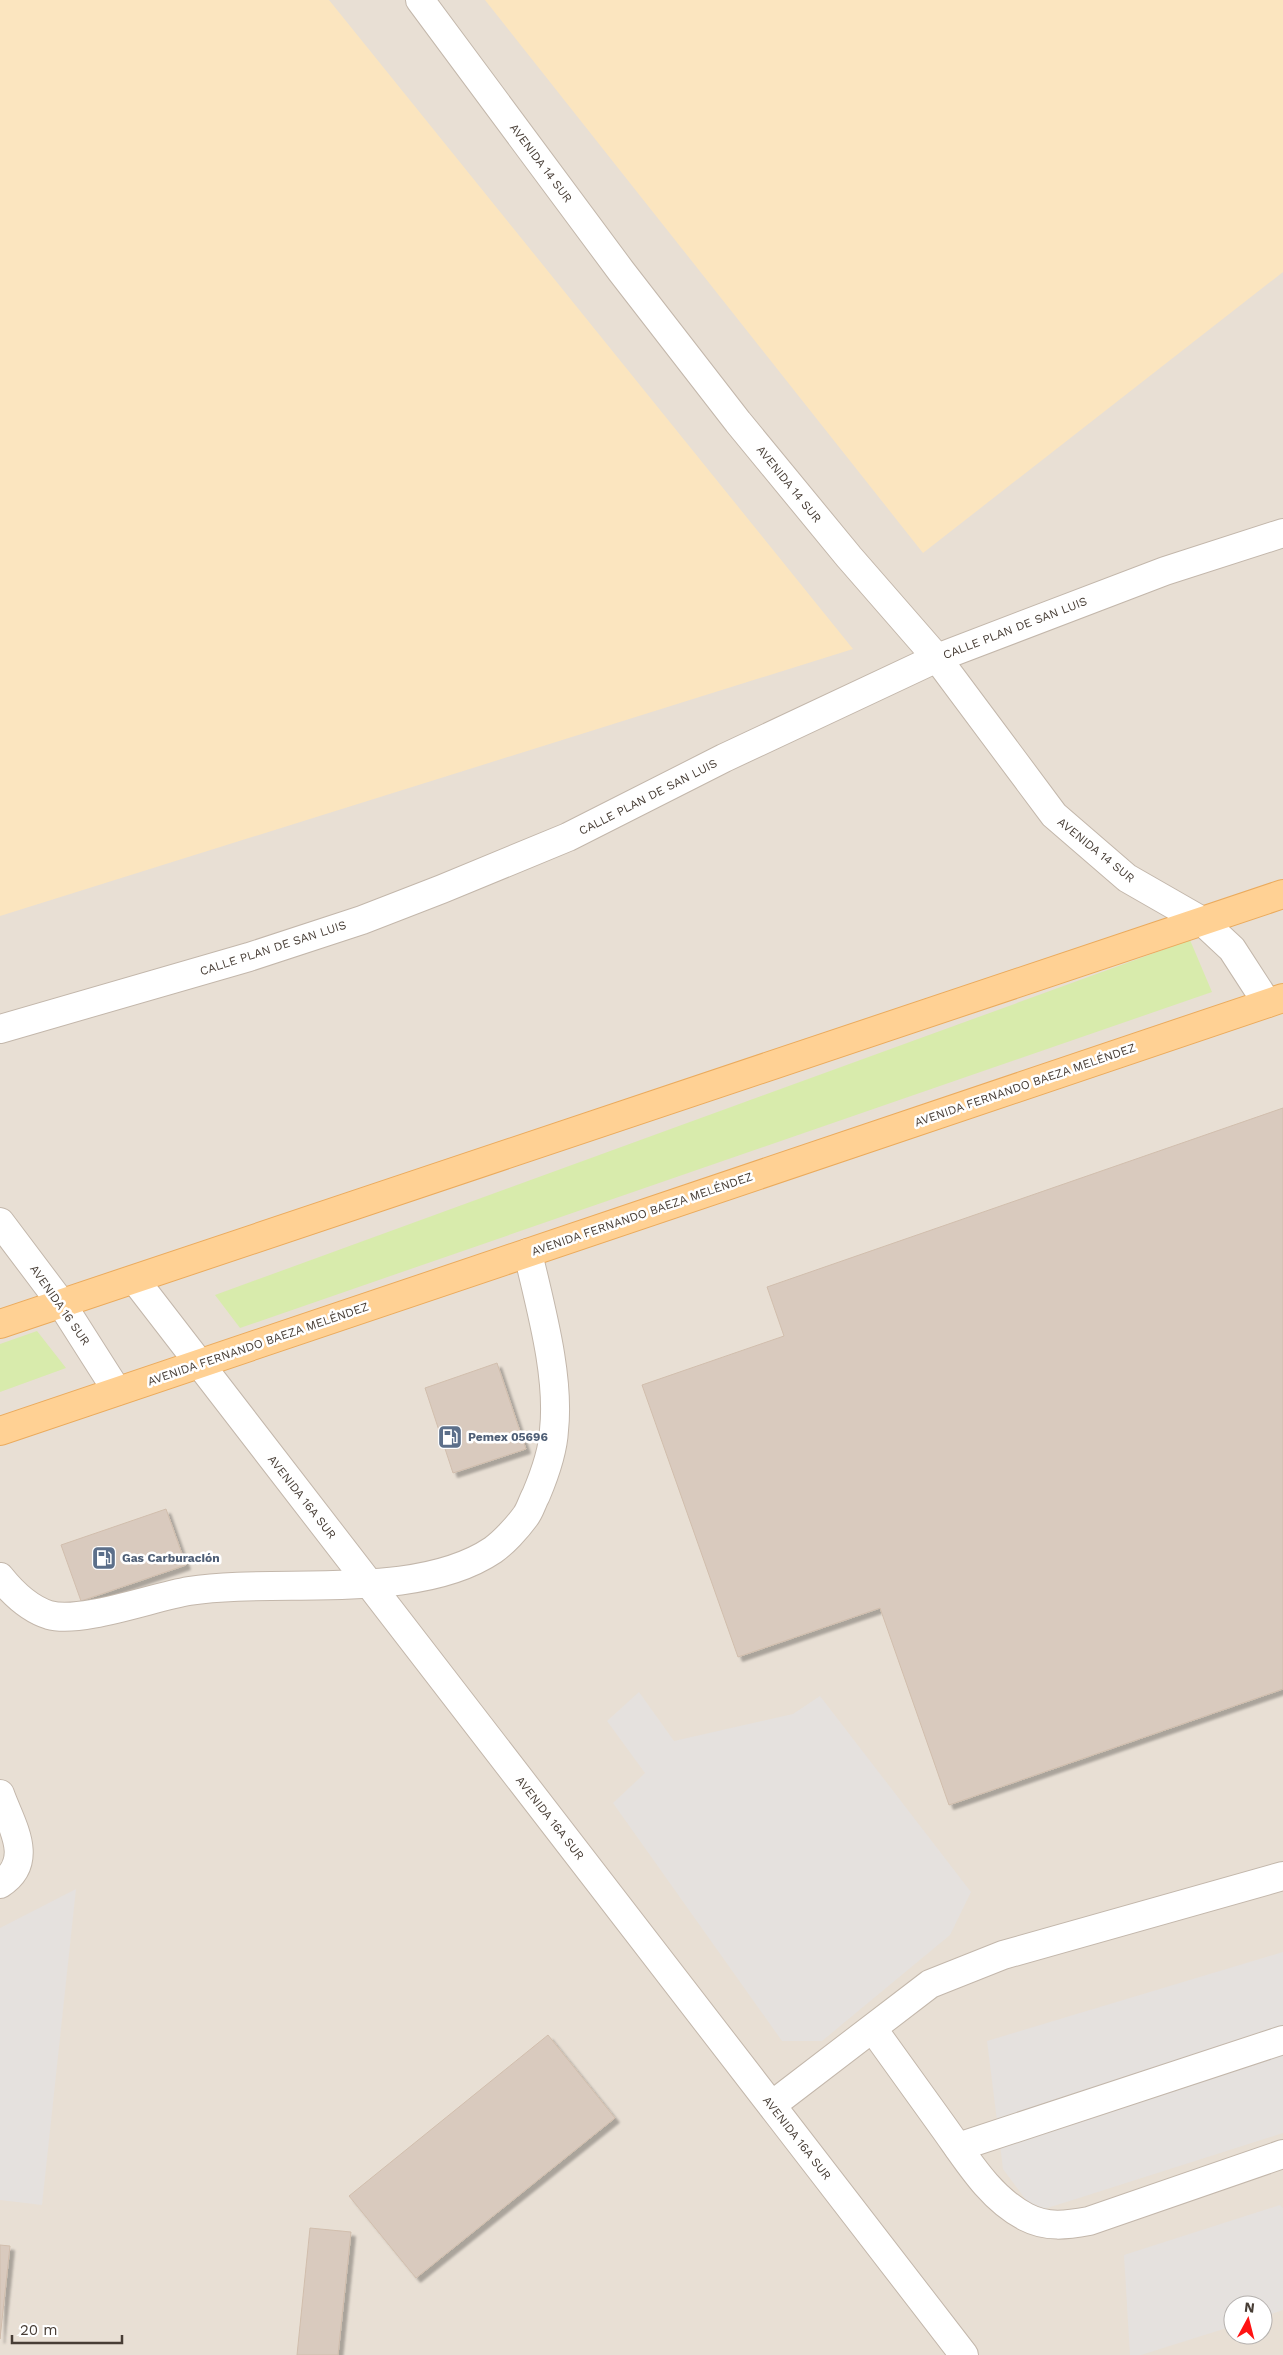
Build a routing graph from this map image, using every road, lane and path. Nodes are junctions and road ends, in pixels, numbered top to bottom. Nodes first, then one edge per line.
1 (420, 0) edge
2 (1283, 532) edge
3 (937, 658) junction
4 (1283, 894) edge
5 (1202, 921) junction
6 (1275, 1001) edge
7 (0, 1029) edge
8 (0, 1222) edge
9 (528, 1253) junction
10 (136, 1280) junction
11 (61, 1302) junction
12 (0, 1324) edge
13 (198, 1364) junction
14 (117, 1391) junction
15 (0, 1431) edge
16 (0, 1577) edge
17 (369, 1583) junction
18 (0, 1794) edge
19 (1283, 1876) edge
20 (0, 1884) edge
21 (873, 2028) junction
22 (1283, 2040) edge
23 (772, 2105) junction
24 (958, 2146) junction
25 (1283, 2154) edge
26 (964, 2355) edge

1 - 3 street, AVENIDA 14 SUR
2 - 3 street, CALLE PLAN DE SAN LUIS
3 - 5 street, AVENIDA 14 SUR
3 - 7 street, CALLE PLAN DE SAN LUIS
4 - 5 main road
5 - 6 street, AVENIDA 14 SUR
5 - 10 main road
6 - 9 main road, AVENIDA FERNANDO BAEZA MELÉNDEZ
8 - 11 street, AVENIDA 16 SUR
9 - 13 main road, AVENIDA FERNANDO BAEZA MELÉNDEZ
9 - 17 street
10 - 11 main road
10 - 13 street, AVENIDA 16A SUR
11 - 12 main road
11 - 14 street, AVENIDA 16 SUR
13 - 14 main road, AVENIDA FERNANDO BAEZA MELÉNDEZ
13 - 17 street, AVENIDA 16A SUR
14 - 15 main road, AVENIDA FERNANDO BAEZA MELÉNDEZ
16 - 17 street
17 - 23 street, AVENIDA 16A SUR
18 - 20 street
19 - 21 street
21 - 23 street
21 - 24 street
22 - 24 street
23 - 26 street, AVENIDA 16A SUR
24 - 25 street

